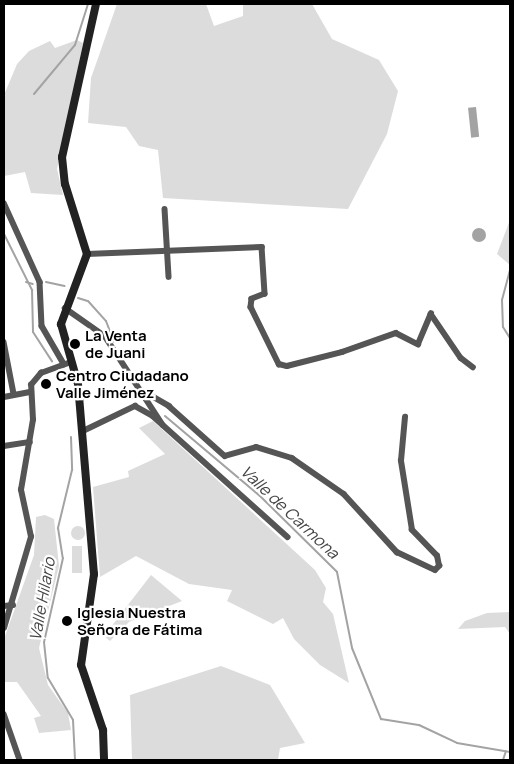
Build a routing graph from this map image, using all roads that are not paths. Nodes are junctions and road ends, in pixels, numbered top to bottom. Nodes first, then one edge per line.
1 (96, 4) edge
2 (4, 203) edge
3 (165, 209) dead end
4 (167, 249) junction
5 (87, 254) junction
6 (169, 277) dead end
7 (64, 308) junction
8 (4, 342) edge
9 (68, 363) junction
10 (473, 367) dead end
11 (30, 392) junction
12 (145, 392) junction
13 (14, 394) junction
14 (4, 397) edge
15 (406, 417) dead end
16 (164, 427) junction
17 (83, 431) junction
18 (30, 442) junction
19 (4, 446) edge
20 (288, 537) dead end
21 (13, 605) junction
22 (4, 606) edge
23 (4, 628) edge
24 (4, 714) edge
25 (20, 760) edge
26 (104, 760) edge

1 - 5 main road
2 - 9 street
3 - 4 street
4 - 5 street
4 - 6 street
4 - 10 street
5 - 7 main road
7 - 9 main road
7 - 12 street
8 - 13 street
9 - 11 street
9 - 17 main road
11 - 13 street
11 - 18 street
12 - 15 street
12 - 16 street
13 - 14 street
16 - 17 street
16 - 20 street
17 - 26 main road
18 - 19 street
18 - 21 street
21 - 22 street
21 - 23 street
24 - 25 street

